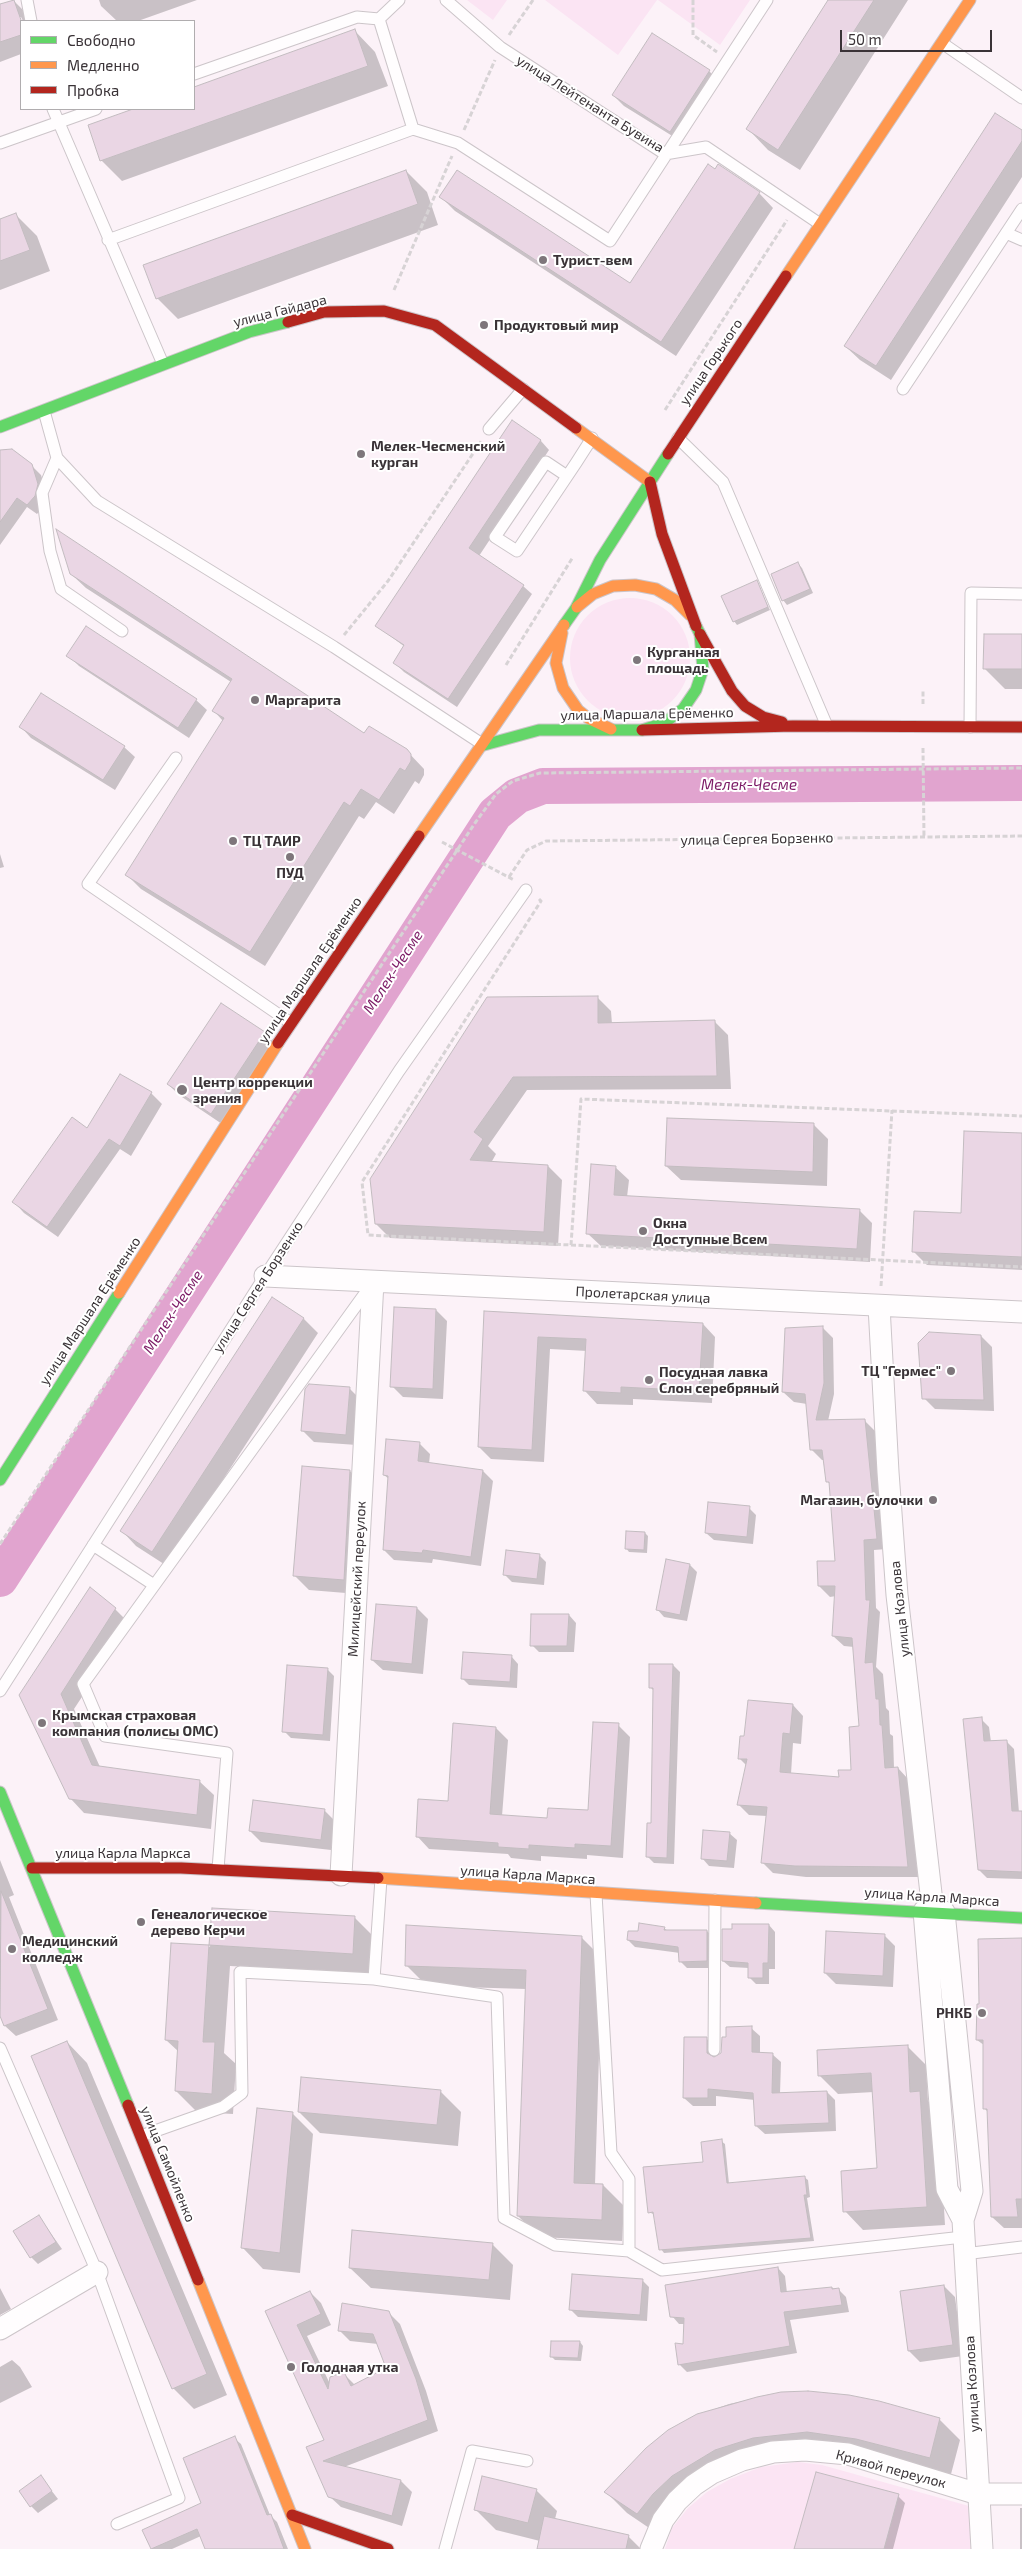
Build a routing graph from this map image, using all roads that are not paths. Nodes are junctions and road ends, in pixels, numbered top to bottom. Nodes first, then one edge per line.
1 (27, 0) edge
2 (399, 0) edge
3 (446, 0) edge
4 (767, 0) edge
5 (970, 0) edge
6 (379, 19) junction
7 (31, 20) edge
8 (942, 43) junction
9 (195, 74) edge
10 (1022, 98) edge
11 (52, 110) edge
12 (93, 110) edge
13 (57, 122) junction
14 (413, 129) junction
15 (0, 143) edge
16 (665, 154) junction
17 (1022, 209) edge
18 (820, 224) junction
19 (1006, 233) junction
20 (108, 240) junction
21 (1022, 240) edge
22 (163, 364) junction
23 (523, 389) junction
24 (902, 389) dead end
25 (44, 411) junction
26 (0, 427) edge
27 (489, 429) road end
28 (593, 438) junction
29 (678, 438) junction
30 (57, 458) junction
31 (567, 476) junction
32 (650, 482) junction
33 (1022, 594) edge
34 (576, 608) junction
35 (690, 615) junction
36 (564, 626) junction
37 (122, 631) dead end
38 (700, 634) junction
39 (793, 726) junction
40 (827, 726) junction
41 (970, 727) junction
42 (1022, 727) edge
43 (612, 729) junction
44 (642, 730) junction
45 (484, 745) junction
46 (176, 758) dead end
47 (526, 890) road end
48 (291, 1023) junction
49 (265, 1276) junction
50 (373, 1282) junction
51 (880, 1306) junction
52 (1022, 1312) edge
53 (0, 1480) edge
54 (93, 1545) junction
55 (154, 1585) junction
56 (0, 1691) edge
57 (0, 1792) edge
58 (32, 1868) junction
59 (218, 1870) junction
60 (341, 1875) junction
61 (381, 1879) junction
62 (596, 1894) junction
63 (715, 1900) junction
64 (933, 1912) junction
65 (1022, 1918) edge
66 (374, 1979) junction
67 (0, 2048) edge
68 (714, 2050) dead end
69 (141, 2136) junction
70 (963, 2237) junction
71 (1022, 2247) edge
72 (629, 2251) junction
73 (97, 2272) junction
74 (0, 2329) edge
75 (527, 2461) dead end
76 (978, 2494) junction
77 (1022, 2494) edge
78 (292, 2515) junction
79 (117, 2524) dead end
80 (305, 2549) edge
81 (388, 2549) edge
82 (444, 2549) edge
83 (651, 2549) edge
84 (982, 2549) edge

1 - 7 lane
2 - 6 lane
3 - 16 lane, улица Лейтенанта Бувина
4 - 16 lane
5 - 8 main road, улица Горького
6 - 9 lane
6 - 14 lane
8 - 10 lane
8 - 18 main road, улица Горького
11 - 13 lane
12 - 13 lane
13 - 15 lane
13 - 20 lane
14 - 16 lane
14 - 20 lane
16 - 18 lane, улица Лейтенанта Бувина
17 - 19 lane
18 - 29 main road, улица Горького
19 - 21 lane
19 - 24 lane
20 - 22 lane
22 - 23 main road, улица Гайдара
22 - 25 main road, улица Гайдара
23 - 27 lane
23 - 28 main road, улица Гайдара
25 - 26 main road, улица Гайдара
25 - 30 lane
28 - 31 lane
28 - 32 main road, улица Гайдара
29 - 32 main road, улица Горького
29 - 40 lane
30 - 37 lane
30 - 45 lane
31 - 31 lane
32 - 34 main road, улица Горького
32 - 35 main road, улица Маршала Ерёменко
33 - 41 lane
34 - 35 main road
34 - 36 main road, улица Горького
35 - 38 main road, улица Маршала Ерёменко
36 - 43 main road
36 - 45 main road, улица Горького
38 - 39 main road, улица Маршала Ерёменко
38 - 44 main road
39 - 40 main road, улица Маршала Ерёменко
39 - 44 main road, улица Маршала Ерёменко
40 - 41 main road, улица Маршала Ерёменко
41 - 42 main road, улица Маршала Ерёменко
43 - 44 main road, улица Маршала Ерёменко
43 - 45 main road, улица Маршала Ерёменко
45 - 48 main road, улица Маршала Ерёменко
46 - 48 lane
47 - 49 lane, улица Сергея Борзенко
48 - 53 main road, улица Маршала Ерёменко
49 - 50 street, Пролетарская улица
49 - 54 lane, улица Сергея Борзенко
50 - 51 street, Пролетарская улица
50 - 55 lane
50 - 60 street, Милицейский переулок
51 - 52 street, Пролетарская улица
51 - 64 street, улица Козлова
54 - 55 lane
54 - 56 lane, улица Сергея Борзенко
55 - 59 lane
57 - 58 main road, улица Самойленко
58 - 59 main road, улица Карла Маркса
58 - 69 main road, улица Самойленко
59 - 60 main road, улица Карла Маркса
60 - 61 main road, улица Карла Маркса
61 - 62 main road, улица Карла Маркса
61 - 66 lane
62 - 63 main road, улица Карла Маркса
62 - 72 lane
63 - 64 main road, улица Карла Маркса
63 - 68 lane
64 - 65 main road, улица Карла Маркса
64 - 70 street, улица Козлова
66 - 69 lane
66 - 72 lane
67 - 73 lane
69 - 78 main road, улица Самойленко
70 - 71 lane
70 - 72 lane
70 - 76 street, улица Козлова
73 - 74 street
73 - 79 lane
75 - 82 lane
76 - 77 street, Кривой переулок
76 - 83 street, Кривой переулок
76 - 84 street, улица Козлова
78 - 80 main road, улица Самойленко
78 - 81 main road

